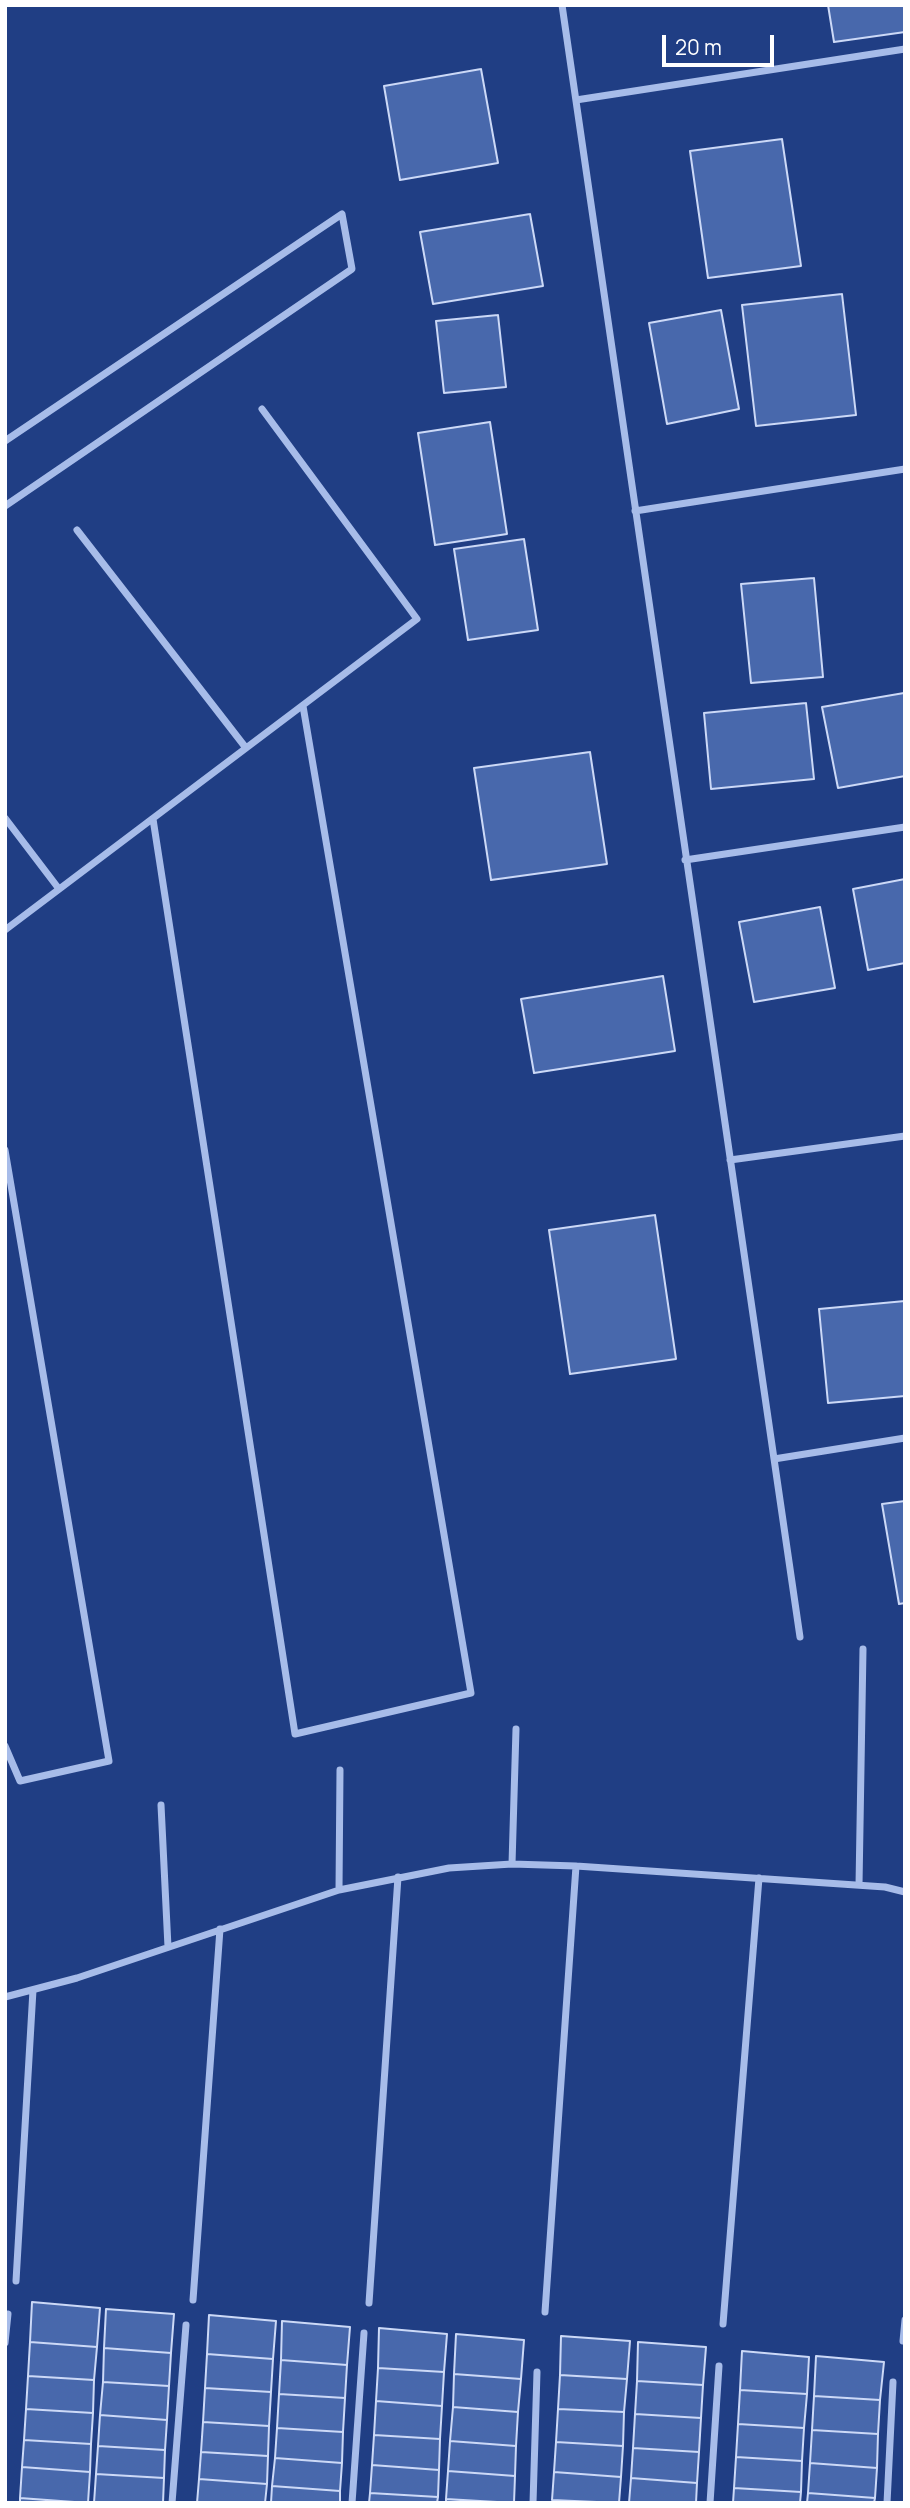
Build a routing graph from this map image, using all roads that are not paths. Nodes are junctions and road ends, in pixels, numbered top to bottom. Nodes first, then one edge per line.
1 (562, 5) edge
2 (905, 49) edge
3 (576, 100) junction
4 (262, 409) dead end
5 (5, 441) edge
6 (905, 469) edge
7 (5, 506) edge
8 (635, 511) junction
9 (77, 530) dead end
10 (303, 706) junction
11 (246, 748) junction
12 (5, 818) edge
13 (153, 819) junction
14 (905, 827) edge
15 (685, 860) junction
16 (59, 890) junction
17 (5, 930) edge
18 (905, 1136) edge
19 (5, 1150) edge
20 (730, 1160) junction
21 (905, 1438) edge
22 (774, 1459) junction
23 (800, 1637) dead end
24 (863, 1649) dead end
25 (516, 1729) dead end
26 (5, 1745) edge
27 (340, 1770) dead end
28 (161, 1805) dead end
29 (512, 1864) junction
30 (576, 1866) junction
31 (398, 1877) junction
32 (759, 1878) junction
33 (859, 1885) junction
34 (339, 1890) junction
35 (905, 1892) edge
36 (220, 1929) junction
37 (168, 1947) junction
38 (33, 1990) junction
39 (5, 1997) edge
40 (16, 2281) dead end
41 (192, 2300) dead end
42 (369, 2303) dead end
43 (545, 2312) dead end
44 (8, 2314) dead end
45 (905, 2320) edge
46 (723, 2324) dead end
47 (186, 2325) dead end
48 (364, 2333) dead end
49 (903, 2341) edge
50 (5, 2343) edge
51 (719, 2366) dead end
52 (537, 2372) dead end
53 (893, 2382) dead end
54 (172, 2503) edge
55 (352, 2503) edge
56 (533, 2503) edge
57 (710, 2503) edge
58 (887, 2503) edge

1 - 3 street
2 - 3 street
3 - 8 street
4 - 10 street
5 - 7 street
6 - 8 street
8 - 15 street
9 - 11 street
10 - 11 street
10 - 13 street
11 - 13 street
12 - 16 street
13 - 16 street
14 - 15 street
15 - 20 street
16 - 17 street
18 - 20 street
19 - 26 street
20 - 22 street
21 - 22 street
22 - 23 street
24 - 33 street
25 - 29 street
27 - 34 street
28 - 37 street
29 - 30 street
29 - 31 street
30 - 32 street
30 - 43 street
31 - 34 street
31 - 42 street
32 - 33 street
32 - 46 street
33 - 35 street
34 - 36 street
36 - 37 street
36 - 41 street
37 - 38 street
38 - 39 street
38 - 40 street
44 - 50 street
45 - 49 street
47 - 54 street
48 - 55 street
51 - 57 street
52 - 56 street
53 - 58 street

